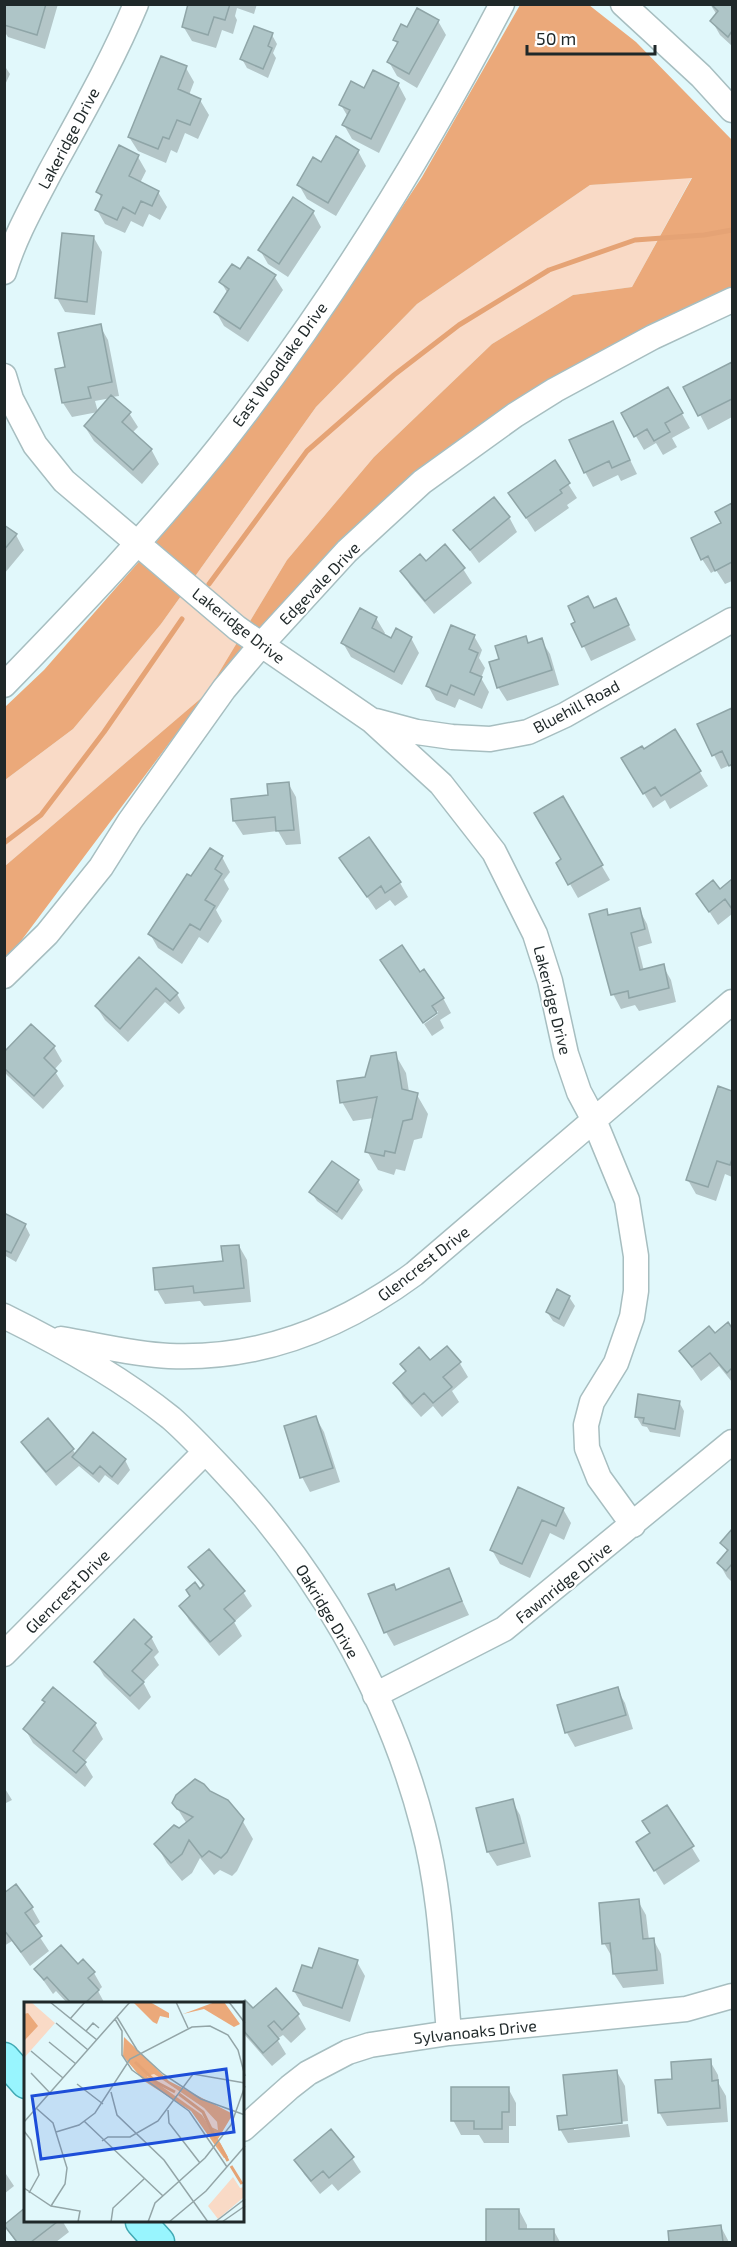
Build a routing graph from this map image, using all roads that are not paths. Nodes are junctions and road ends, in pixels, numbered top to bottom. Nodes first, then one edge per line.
1 (136, 4) edge
2 (502, 4) edge
3 (623, 4) edge
4 (732, 110) edge
5 (4, 272) edge
6 (732, 300) edge
7 (4, 376) edge
8 (138, 542) junction
9 (732, 620) edge
10 (261, 645) junction
11 (4, 685) edge
12 (371, 720) junction
13 (4, 976) edge
14 (732, 1002) edge
15 (594, 1119) junction
16 (4, 1316) edge
17 (44, 1336) junction
18 (732, 1442) edge
19 (205, 1452) junction
20 (633, 1526) junction
21 (4, 1654) edge
22 (375, 1695) junction
23 (732, 1996) edge
24 (449, 2033) junction
25 (4, 2058) edge
26 (24, 2082) edge
27 (244, 2128) edge
28 (142, 2223) edge
29 (159, 2242) edge

1 - 5 street, Lakeridge Drive
2 - 8 street, East Woodlake Drive
3 - 4 street
6 - 10 street, Edgevale Drive
7 - 8 street, Lakeridge Drive
8 - 10 street, Lakeridge Drive
8 - 11 street, East Woodlake Drive
9 - 12 street, Bluehill Road
10 - 12 street, Lakeridge Drive
10 - 13 street, Edgevale Drive
12 - 15 street, Lakeridge Drive
14 - 15 street, Glencrest Drive
15 - 17 street, Glencrest Drive
15 - 20 street, Lakeridge Drive
16 - 17 street, Oakridge Drive
17 - 19 street, Oakridge Drive
18 - 20 street, Fawnridge Drive
19 - 21 street, Glencrest Drive
19 - 22 street, Oakridge Drive
20 - 22 street, Fawnridge Drive
22 - 24 street, Oakridge Drive
23 - 24 street, Sylvanoaks Drive
24 - 27 street, Sylvanoaks Drive
25 - 26 main road
28 - 29 main road

